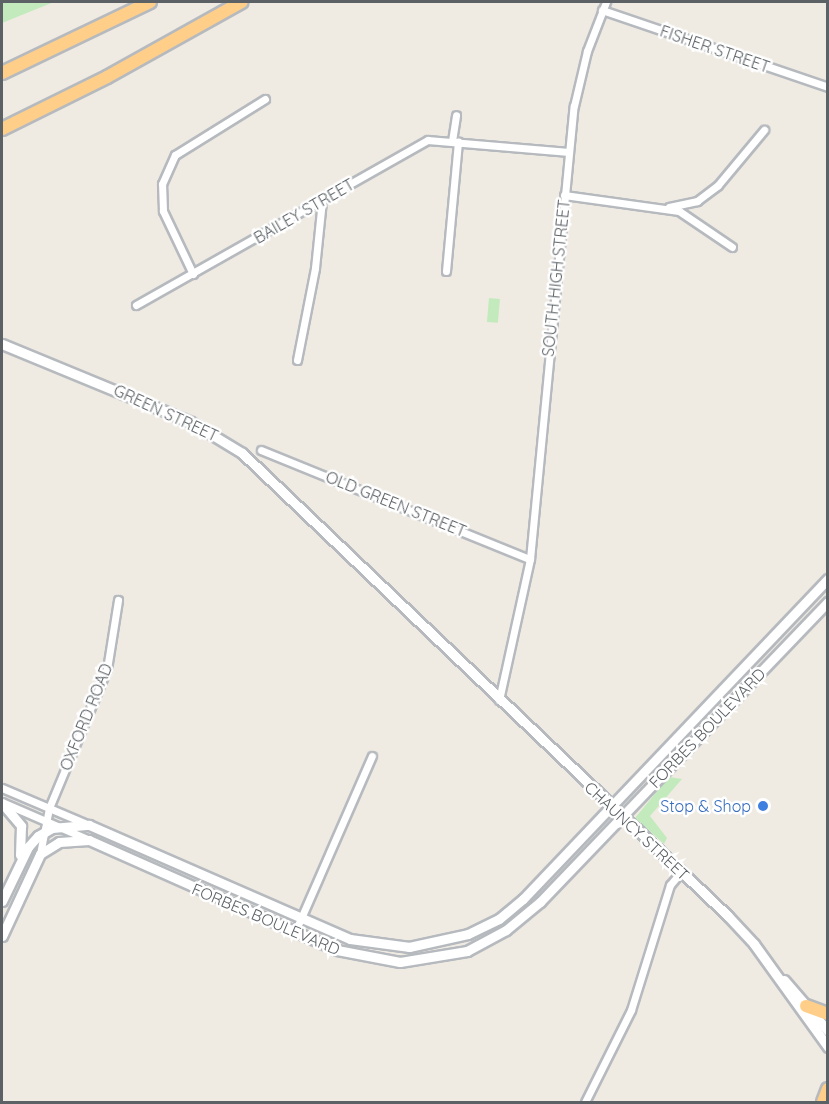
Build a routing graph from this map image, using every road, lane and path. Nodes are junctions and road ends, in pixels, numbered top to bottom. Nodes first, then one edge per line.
1 (150, 2) edge
2 (242, 2) edge
3 (606, 2) edge
4 (602, 10) junction
5 (2, 73) edge
6 (828, 87) edge
7 (265, 99) dead end
8 (456, 115) dead end
9 (2, 129) edge
10 (764, 130) dead end
11 (455, 142) junction
12 (568, 152) junction
13 (564, 195) junction
14 (322, 200) junction
15 (666, 207) junction
16 (732, 248) dead end
17 (446, 271) dead end
18 (193, 274) junction
19 (136, 305) dead end
20 (2, 344) edge
21 (297, 360) dead end
22 (261, 450) dead end
23 (335, 540) joint
24 (530, 559) junction
25 (828, 579) edge
26 (118, 600) dead end
27 (828, 602) edge
28 (499, 700) junction
29 (372, 756) dead end
30 (2, 788) edge
31 (2, 802) edge
32 (611, 807) junction
33 (49, 808) junction
34 (621, 817) junction
35 (46, 821) junction
36 (89, 825) junction
37 (59, 827) junction
38 (44, 832) junction
39 (89, 840) junction
40 (40, 854) junction
41 (18, 864) junction
42 (681, 872) junction
43 (2, 902) edge
44 (301, 919) junction
45 (295, 932) junction
46 (2, 936) edge
47 (770, 966) junction
48 (806, 1006) junction
49 (828, 1014) edge
50 (828, 1031) edge
51 (828, 1047) edge
52 (828, 1089) edge
53 (585, 1102) edge
54 (823, 1102) edge

1 - 5 highway
2 - 9 highway
3 - 4 street, SOUTH HIGH STREET
4 - 6 street, FISHER STREET
4 - 12 street, SOUTH HIGH STREET
7 - 18 street
8 - 11 street
10 - 15 street
11 - 12 street, BAILEY STREET
11 - 14 street, BAILEY STREET
11 - 17 street
12 - 13 street, SOUTH HIGH STREET
13 - 15 street
13 - 24 street, SOUTH HIGH STREET
14 - 18 street, BAILEY STREET
14 - 21 street
15 - 16 street
18 - 19 street, BAILEY STREET
20 - 23 street, GREEN STREET
22 - 24 street, OLD GREEN STREET
23 - 28 street, CHAUNCY STREET
24 - 28 street
25 - 32 street, FORBES BOULEVARD
26 - 33 street, OXFORD ROAD
27 - 34 street, FORBES BOULEVARD
28 - 32 street, CHAUNCY STREET
29 - 44 street
30 - 33 street
31 - 35 street
31 - 41 street
32 - 34 street, CHAUNCY STREET
32 - 44 street, FORBES BOULEVARD
33 - 35 street, OXFORD ROAD
33 - 36 street
34 - 42 street, CHAUNCY STREET
34 - 45 street, FORBES BOULEVARD
35 - 37 street
35 - 38 street, OXFORD ROAD
36 - 37 street, FORBES BOULEVARD
36 - 44 street, FORBES BOULEVARD
37 - 38 street, FORBES BOULEVARD
37 - 39 street
38 - 40 street
38 - 41 street, FORBES BOULEVARD
39 - 40 street, FORBES BOULEVARD
39 - 45 street, FORBES BOULEVARD
40 - 46 street
41 - 43 street, FORBES BOULEVARD
42 - 47 street, CHAUNCY STREET
42 - 53 street
44 - 45 street
47 - 48 street, CHAUNCY STREET
47 - 51 street, CHAUNCY STREET
48 - 49 highway
48 - 50 street, CHAUNCY STREET
52 - 54 highway

